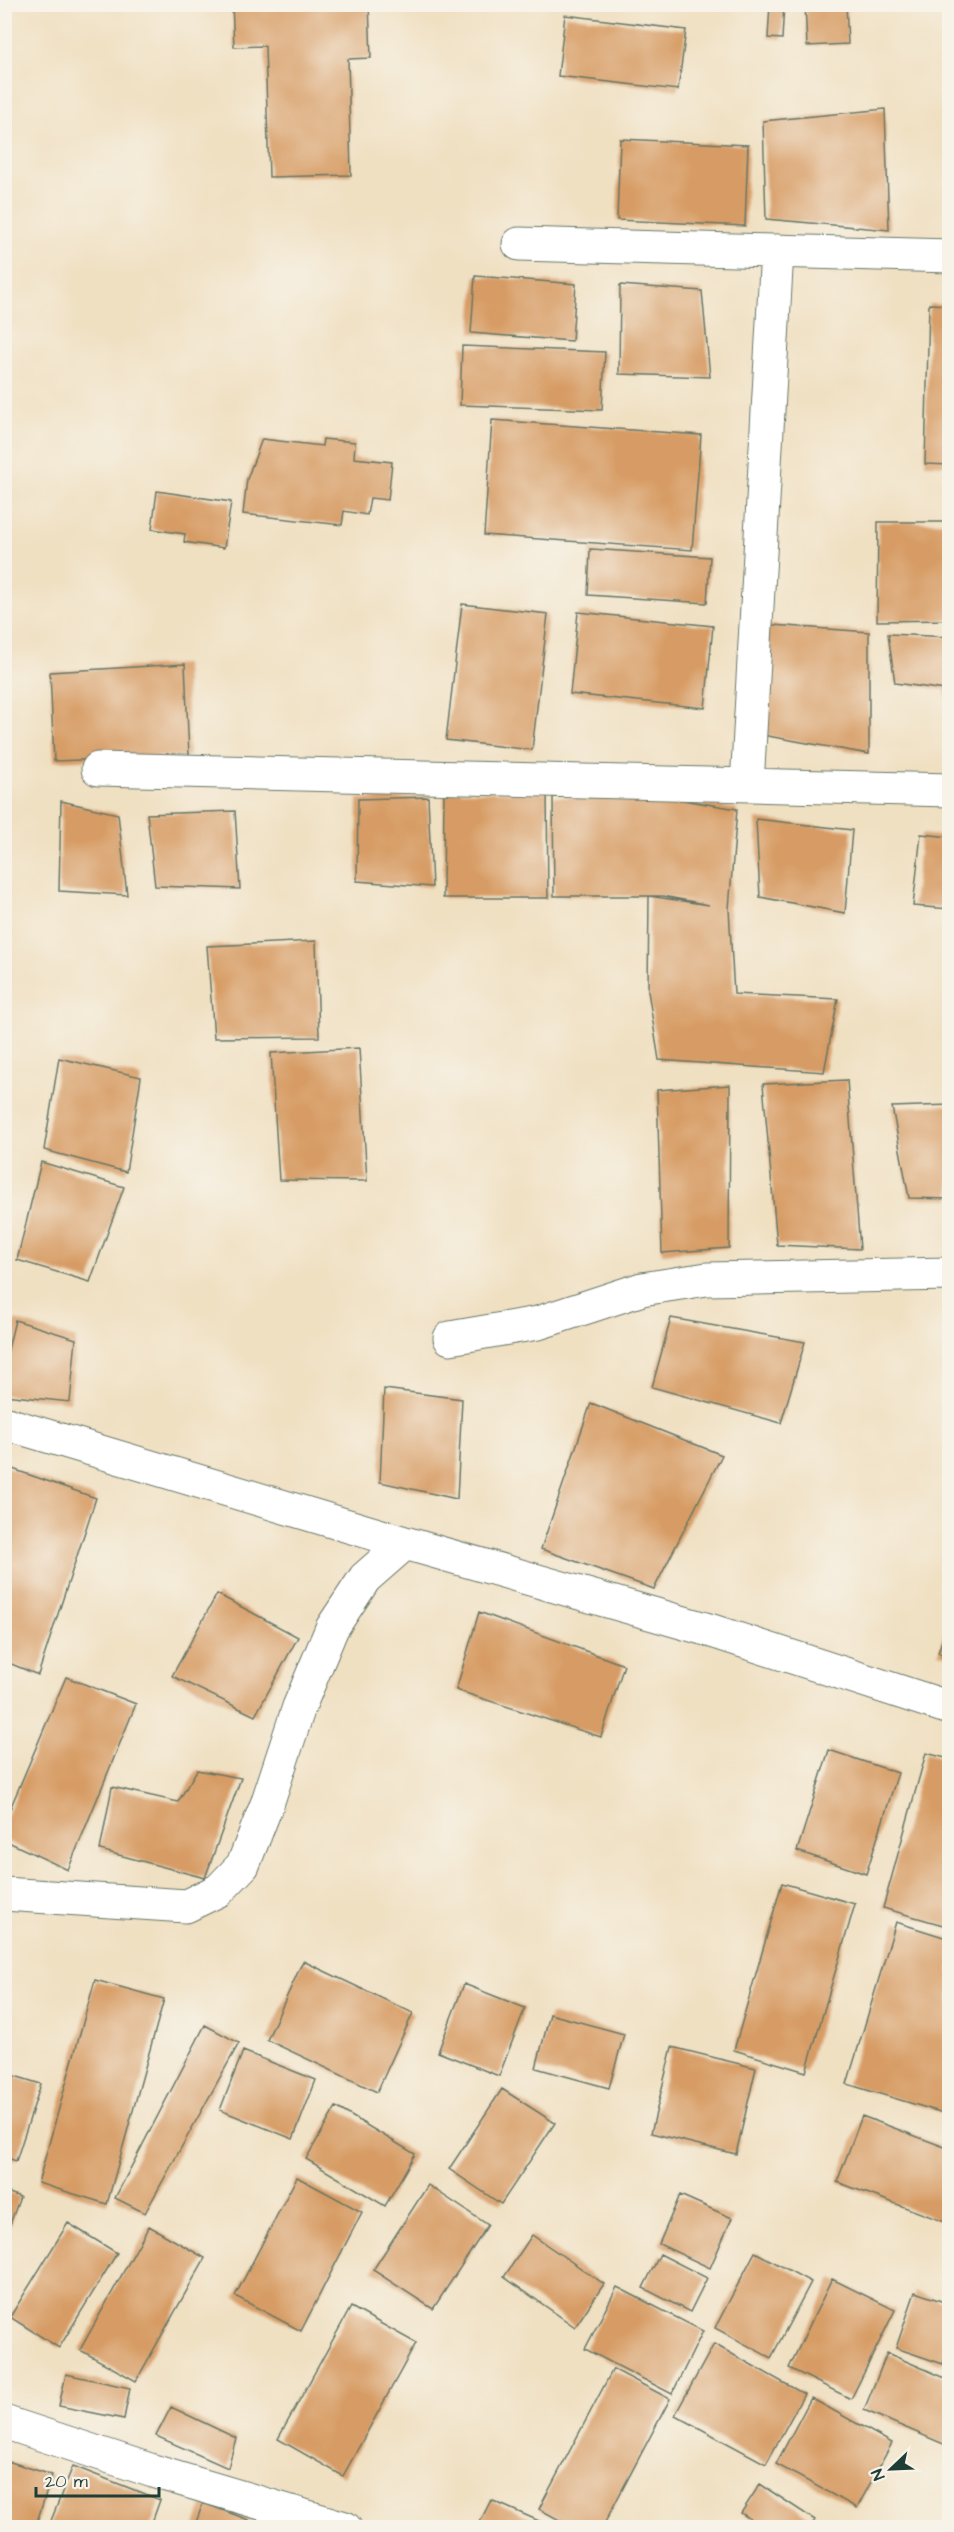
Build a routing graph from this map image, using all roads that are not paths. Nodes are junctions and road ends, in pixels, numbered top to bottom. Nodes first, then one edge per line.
1 (519, 244) dead end
2 (777, 251) junction
3 (950, 256) edge
4 (98, 769) dead end
5 (747, 785) junction
6 (950, 790) edge
7 (950, 1274) edge
8 (450, 1338) dead end
9 (4, 1423) edge
10 (405, 1543) junction
11 (950, 1708) edge
12 (4, 1894) edge
13 (4, 2422) edge
14 (345, 2528) edge

1 - 2 street
2 - 3 street
2 - 5 street
4 - 5 street
5 - 6 street
7 - 8 street
9 - 10 street
10 - 11 street
10 - 12 street
13 - 14 street

